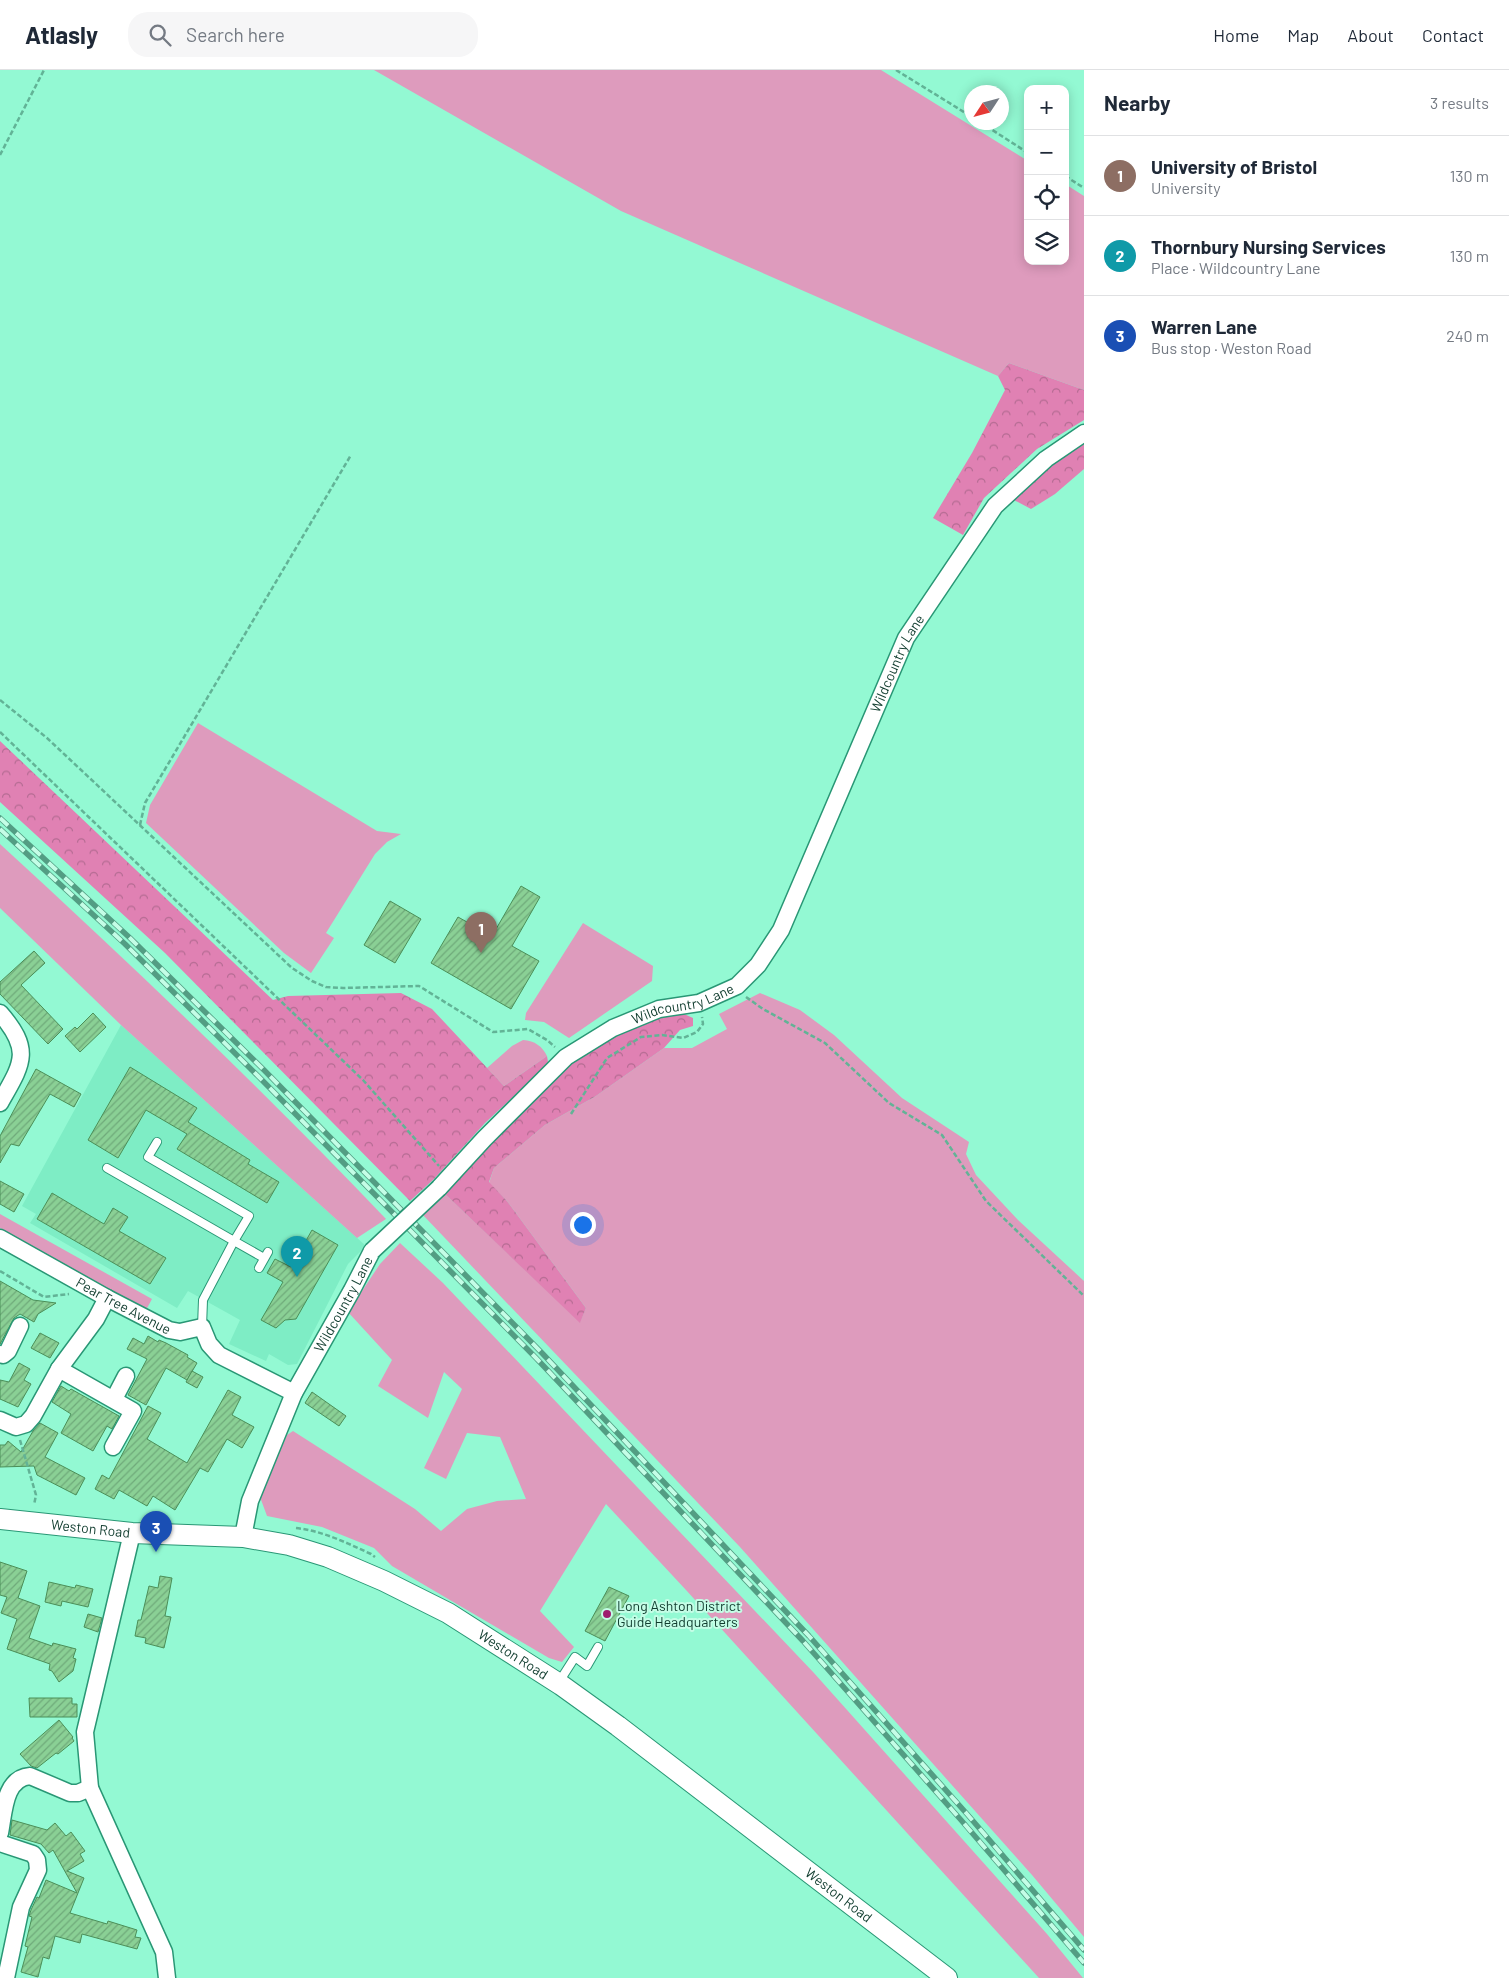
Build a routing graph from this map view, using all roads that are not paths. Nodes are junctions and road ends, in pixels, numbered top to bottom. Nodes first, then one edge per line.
1 (1084, 433) edge
2 (0, 1013) edge
3 (0, 1103) edge
4 (157, 1142) dead end
5 (107, 1168) dead end
6 (210, 1227) junction
7 (205, 1235) dead end
8 (0, 1238) edge
9 (234, 1241) junction
10 (259, 1268) dead end
11 (107, 1298) junction
12 (20, 1326) dead end
13 (202, 1327) junction
14 (0, 1354) edge
15 (59, 1369) junction
16 (126, 1376) dead end
17 (294, 1393) junction
18 (114, 1399) junction
19 (0, 1420) edge
20 (113, 1447) dead end
21 (0, 1519) edge
22 (132, 1534) junction
23 (243, 1537) junction
24 (598, 1647) dead end
25 (558, 1684) junction
26 (90, 1788) junction
27 (0, 1833) edge
28 (0, 1843) edge
29 (6, 1978) edge
30 (167, 1978) edge
31 (947, 1978) edge

1 - 17 street, Wildcountry Lane, bridge
2 - 3 street
4 - 9 lane
5 - 6 lane
6 - 7 lane
6 - 9 lane
8 - 11 street, Pear Tree Avenue
9 - 10 lane
9 - 13 lane
11 - 13 street, Pear Tree Avenue
11 - 15 street
12 - 14 street
13 - 17 street
15 - 18 street
15 - 19 street
16 - 18 street
17 - 23 street, Wildcountry Lane
18 - 20 street
21 - 22 street, Weston Road
22 - 23 street, Weston Road
22 - 26 street
23 - 25 street, Weston Road
24 - 25 lane
25 - 31 street, Weston Road
26 - 27 street
26 - 30 street
28 - 29 street

